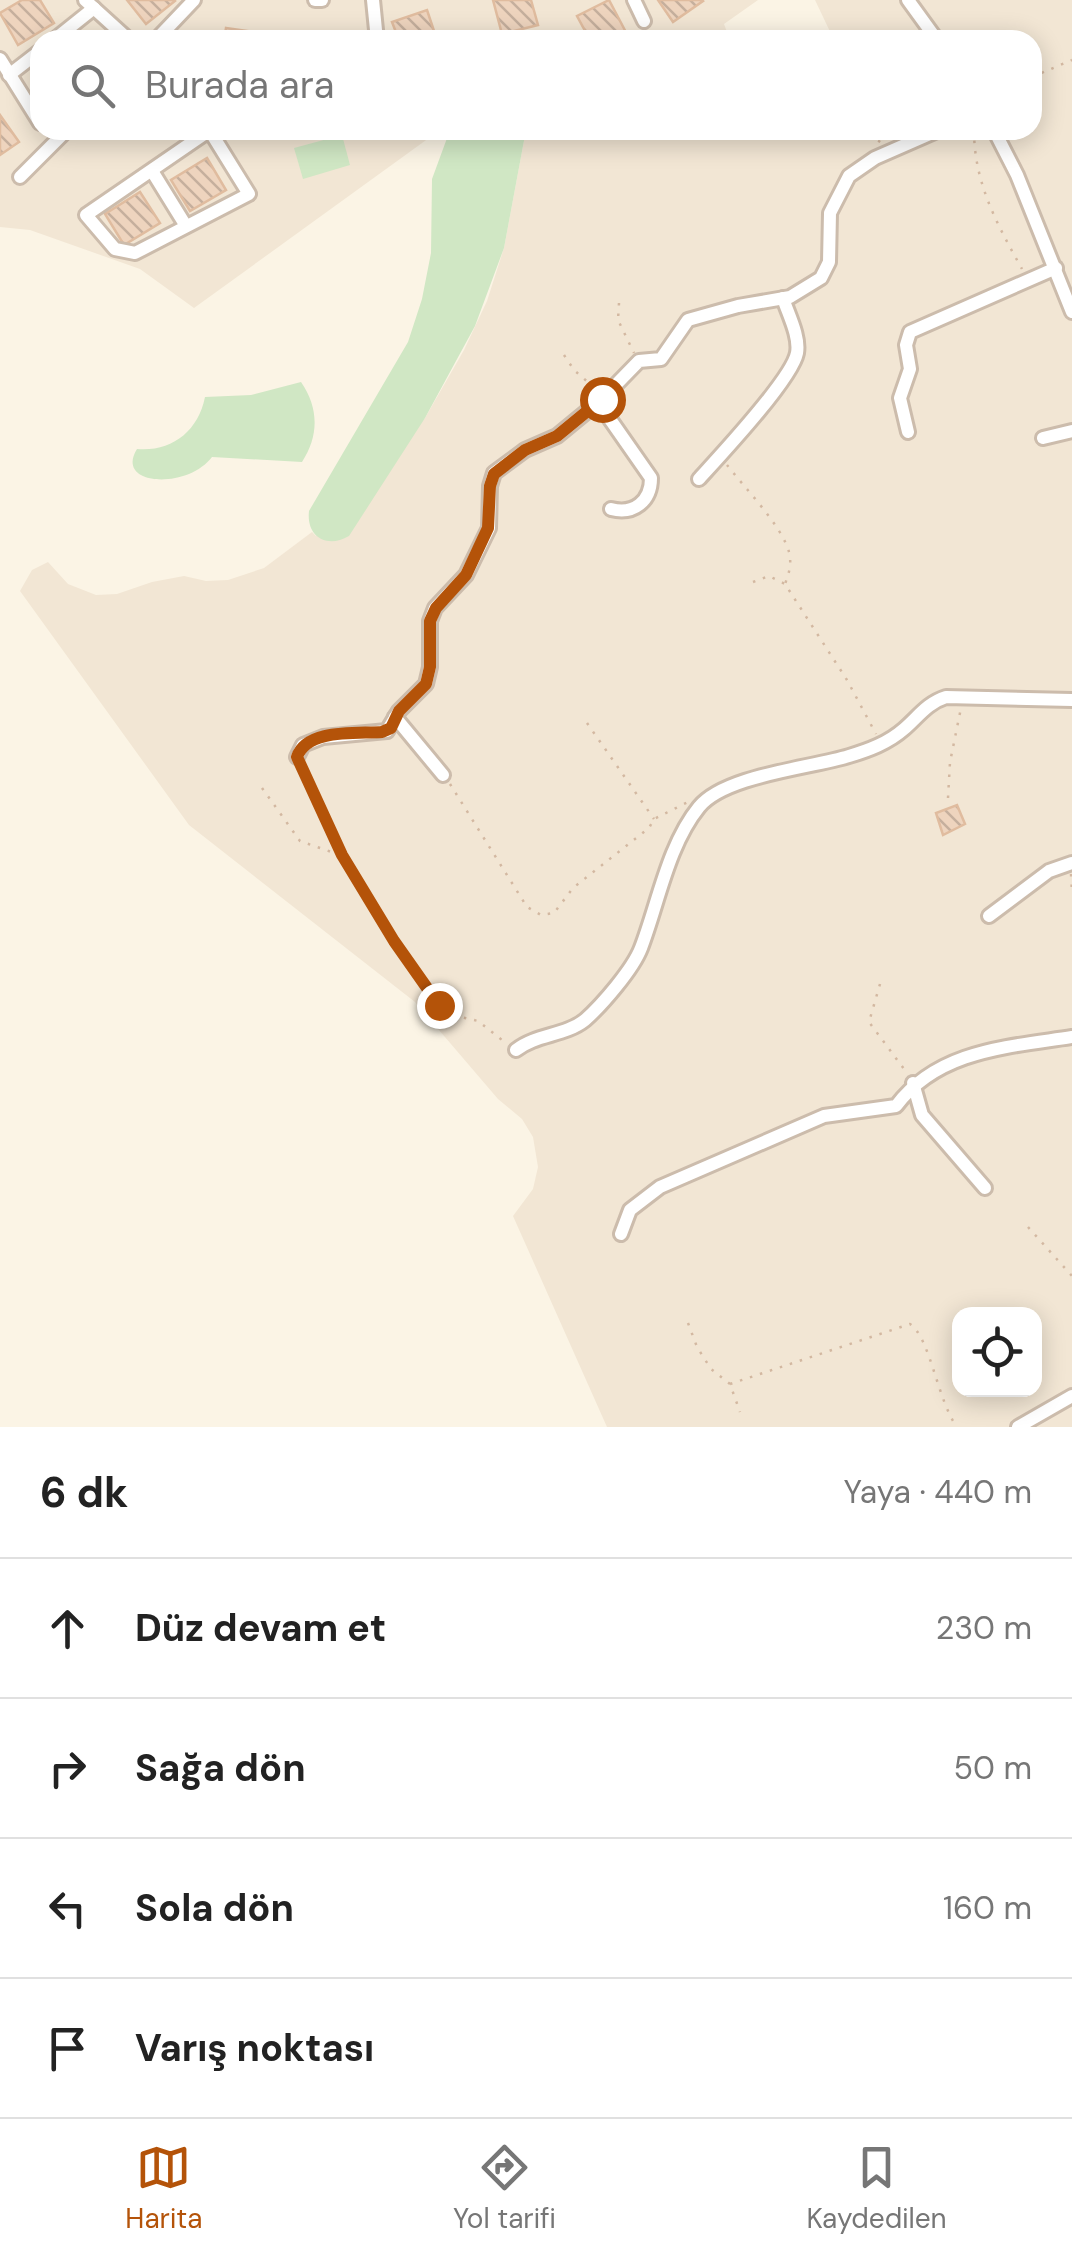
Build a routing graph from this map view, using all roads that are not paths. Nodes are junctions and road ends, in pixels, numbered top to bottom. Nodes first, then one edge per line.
1 (194, 0) edge
2 (374, 0) edge
3 (634, 0) edge
4 (908, 0) edge
5 (90, 4) edge
6 (644, 21) dead end
7 (64, 30) edge
8 (119, 30) edge
9 (166, 30) edge
10 (376, 30) edge
11 (930, 30) edge
12 (0, 59) edge
13 (30, 59) edge
14 (9, 75) junction
15 (30, 108) edge
16 (51, 140) edge
17 (58, 140) edge
18 (197, 140) edge
19 (215, 140) edge
20 (915, 140) edge
21 (998, 140) edge
22 (54, 144) junction
23 (152, 171) junction
24 (20, 177) dead end
25 (186, 226) junction
26 (1056, 268) junction
27 (783, 298) junction
28 (1072, 312) edge
29 (600, 401) junction
30 (1072, 431) edge
31 (908, 432) dead end
32 (1043, 438) dead end
33 (698, 480) dead end
34 (612, 509) dead end
35 (1072, 700) edge
36 (395, 717) junction
37 (297, 757) road end
38 (443, 775) road end
39 (1071, 865) edge
40 (988, 916) dead end
41 (1072, 1038) edge
42 (516, 1050) road end
43 (913, 1083) junction
44 (985, 1188) dead end
45 (621, 1234) dead end
46 (1072, 1396) edge
47 (1018, 1427) edge

1 - 9 street
2 - 10 street
3 - 6 street
4 - 11 street
5 - 7 street
5 - 8 street
12 - 14 street
13 - 14 street
14 - 15 street
16 - 22 street
17 - 22 street
18 - 23 street
19 - 25 street
20 - 27 street
21 - 26 street
22 - 24 street
23 - 25 street
23 - 25 street
26 - 28 street
26 - 31 street
27 - 29 street
27 - 33 street
29 - 34 street
29 - 36 street
30 - 32 street
35 - 42 street
36 - 37 street
36 - 38 street
39 - 40 street
41 - 43 street
43 - 44 street
43 - 45 street
46 - 47 street

